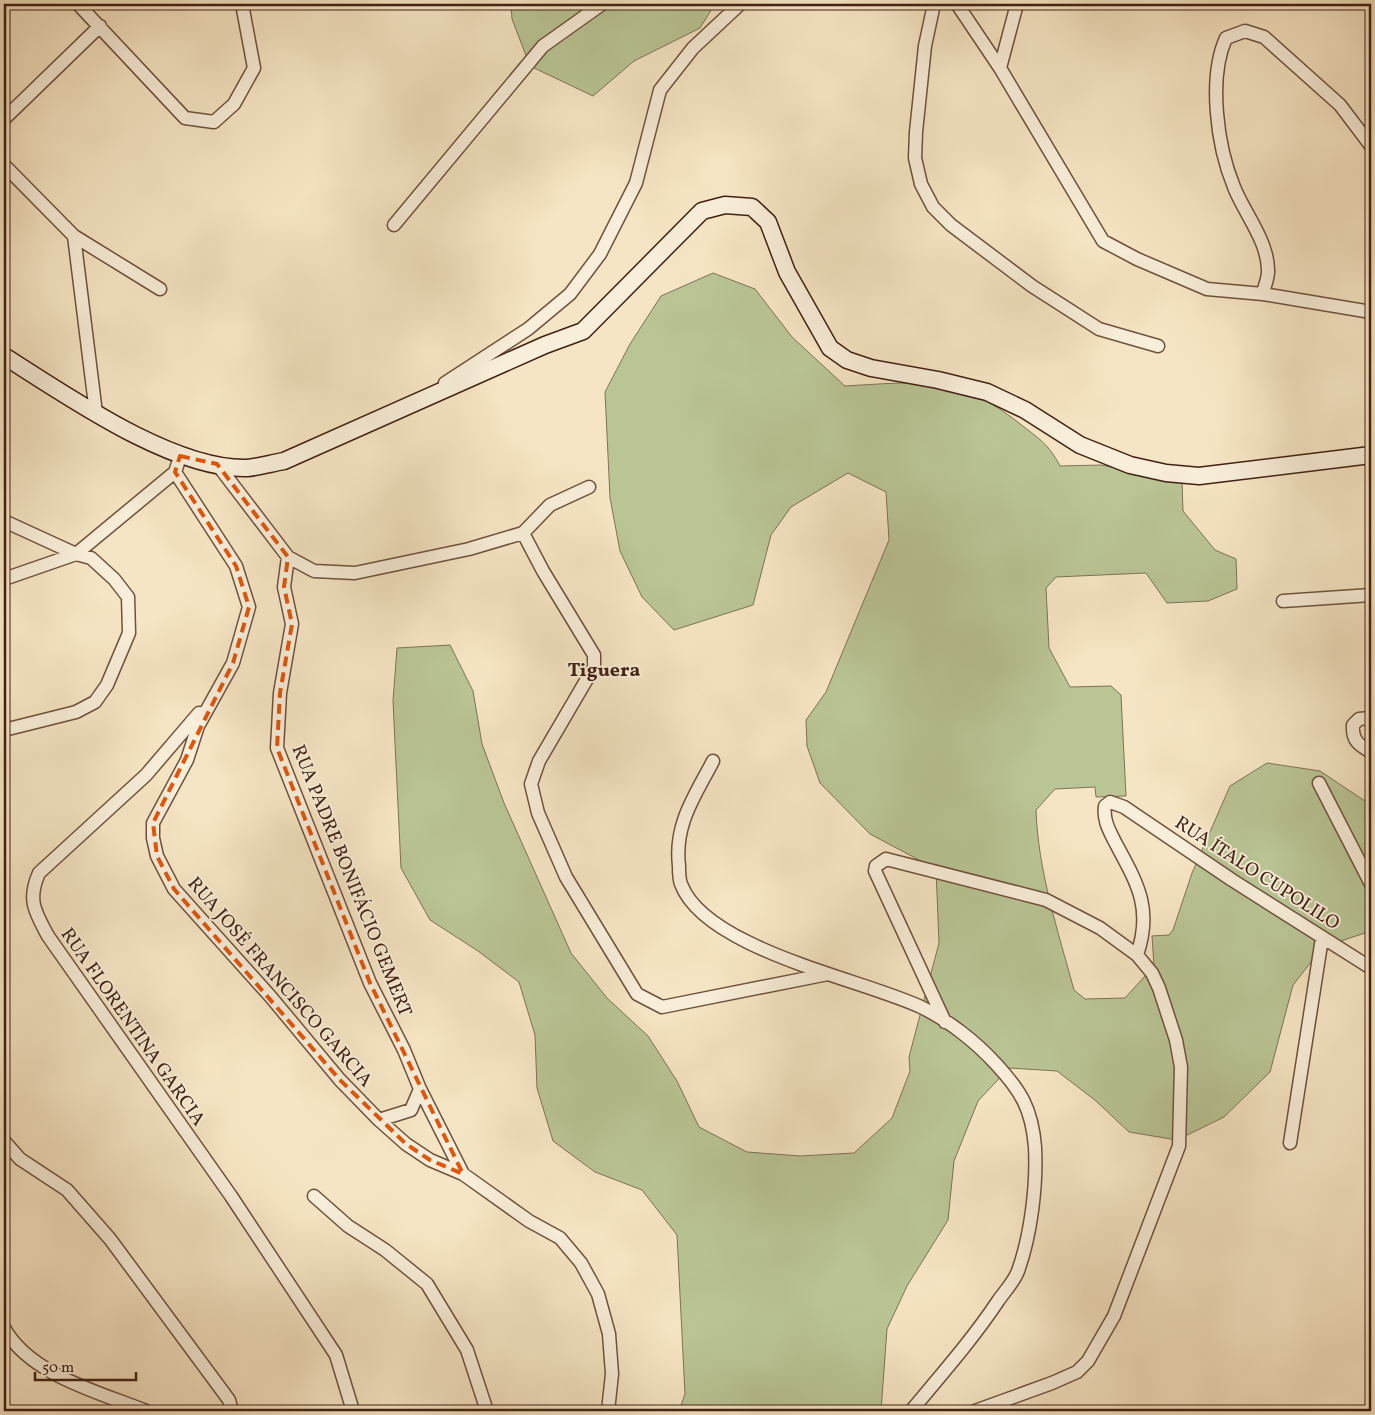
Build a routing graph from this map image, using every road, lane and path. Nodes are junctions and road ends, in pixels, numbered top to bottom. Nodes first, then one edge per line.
1 (78, 4) edge
2 (242, 4) edge
3 (602, 4) edge
4 (740, 4) edge
5 (934, 4) edge
6 (957, 4) edge
7 (1017, 4) edge
8 (100, 26) junction
9 (1000, 68) junction
10 (4, 119) edge
11 (1371, 146) edge
12 (4, 165) edge
13 (394, 225) dead end
14 (74, 236) junction
15 (160, 289) dead end
16 (1263, 294) junction
17 (1371, 312) edge
18 (1158, 346) dead end
19 (4, 356) edge
20 (405, 409) junction
21 (96, 413) junction
22 (1371, 455) edge
23 (178, 464) junction
24 (217, 464) junction
25 (588, 487) dead end
26 (4, 522) edge
27 (523, 533) junction
28 (76, 554) junction
29 (288, 557) junction
30 (4, 579) edge
31 (1371, 595) edge
32 (1283, 601) dead end
33 (218, 693) junction
34 (1371, 718) edge
35 (4, 730) edge
36 (1371, 752) edge
37 (713, 761) dead end
38 (1319, 783) dead end
39 (1371, 884) edge
40 (1322, 938) junction
41 (1137, 955) junction
42 (1371, 968) edge
43 (830, 974) junction
44 (945, 1022) junction
45 (420, 1089) junction
46 (379, 1120) junction
47 (4, 1141) edge
48 (1290, 1142) dead end
49 (463, 1174) junction
50 (314, 1196) dead end
51 (4, 1328) edge
52 (146, 1411) edge
53 (232, 1411) edge
54 (353, 1411) edge
55 (487, 1411) edge
56 (608, 1411) edge
57 (911, 1411) edge
58 (975, 1411) edge

1 - 8 street
2 - 8 street
3 - 13 street
4 - 20 street
5 - 18 street
6 - 9 street
7 - 9 street
8 - 10 street
9 - 16 street
11 - 16 street
12 - 14 street
14 - 15 street
14 - 21 street
16 - 17 street
19 - 21 main road
20 - 22 main road
20 - 24 main road
21 - 23 main road
23 - 24 main road
23 - 28 street
23 - 33 street, RUA JOSÉ FRANCISCO GARCIA
24 - 29 street
25 - 27 street
26 - 28 street
27 - 29 street
27 - 43 street
28 - 30 street
28 - 35 street
29 - 45 street, RUA PADRE BONIFÁCIO GEMERT
31 - 32 street
33 - 46 street, RUA JOSÉ FRANCISCO GARCIA
33 - 54 street, RUA FLORENTINA GARCIA
34 - 36 street
37 - 43 street
38 - 39 street
40 - 41 street, RUA ÍTALO CUPOLILO
40 - 42 street, RUA ÍTALO CUPOLILO
40 - 48 street
41 - 44 street
41 - 58 street
43 - 44 street
44 - 57 street
45 - 46 street
45 - 49 street, RUA PADRE BONIFÁCIO GEMERT
46 - 49 street, RUA JOSÉ FRANCISCO GARCIA
47 - 53 street
49 - 56 street, RUA JOSÉ FRANCISCO GARCIA
50 - 55 street
51 - 52 street

